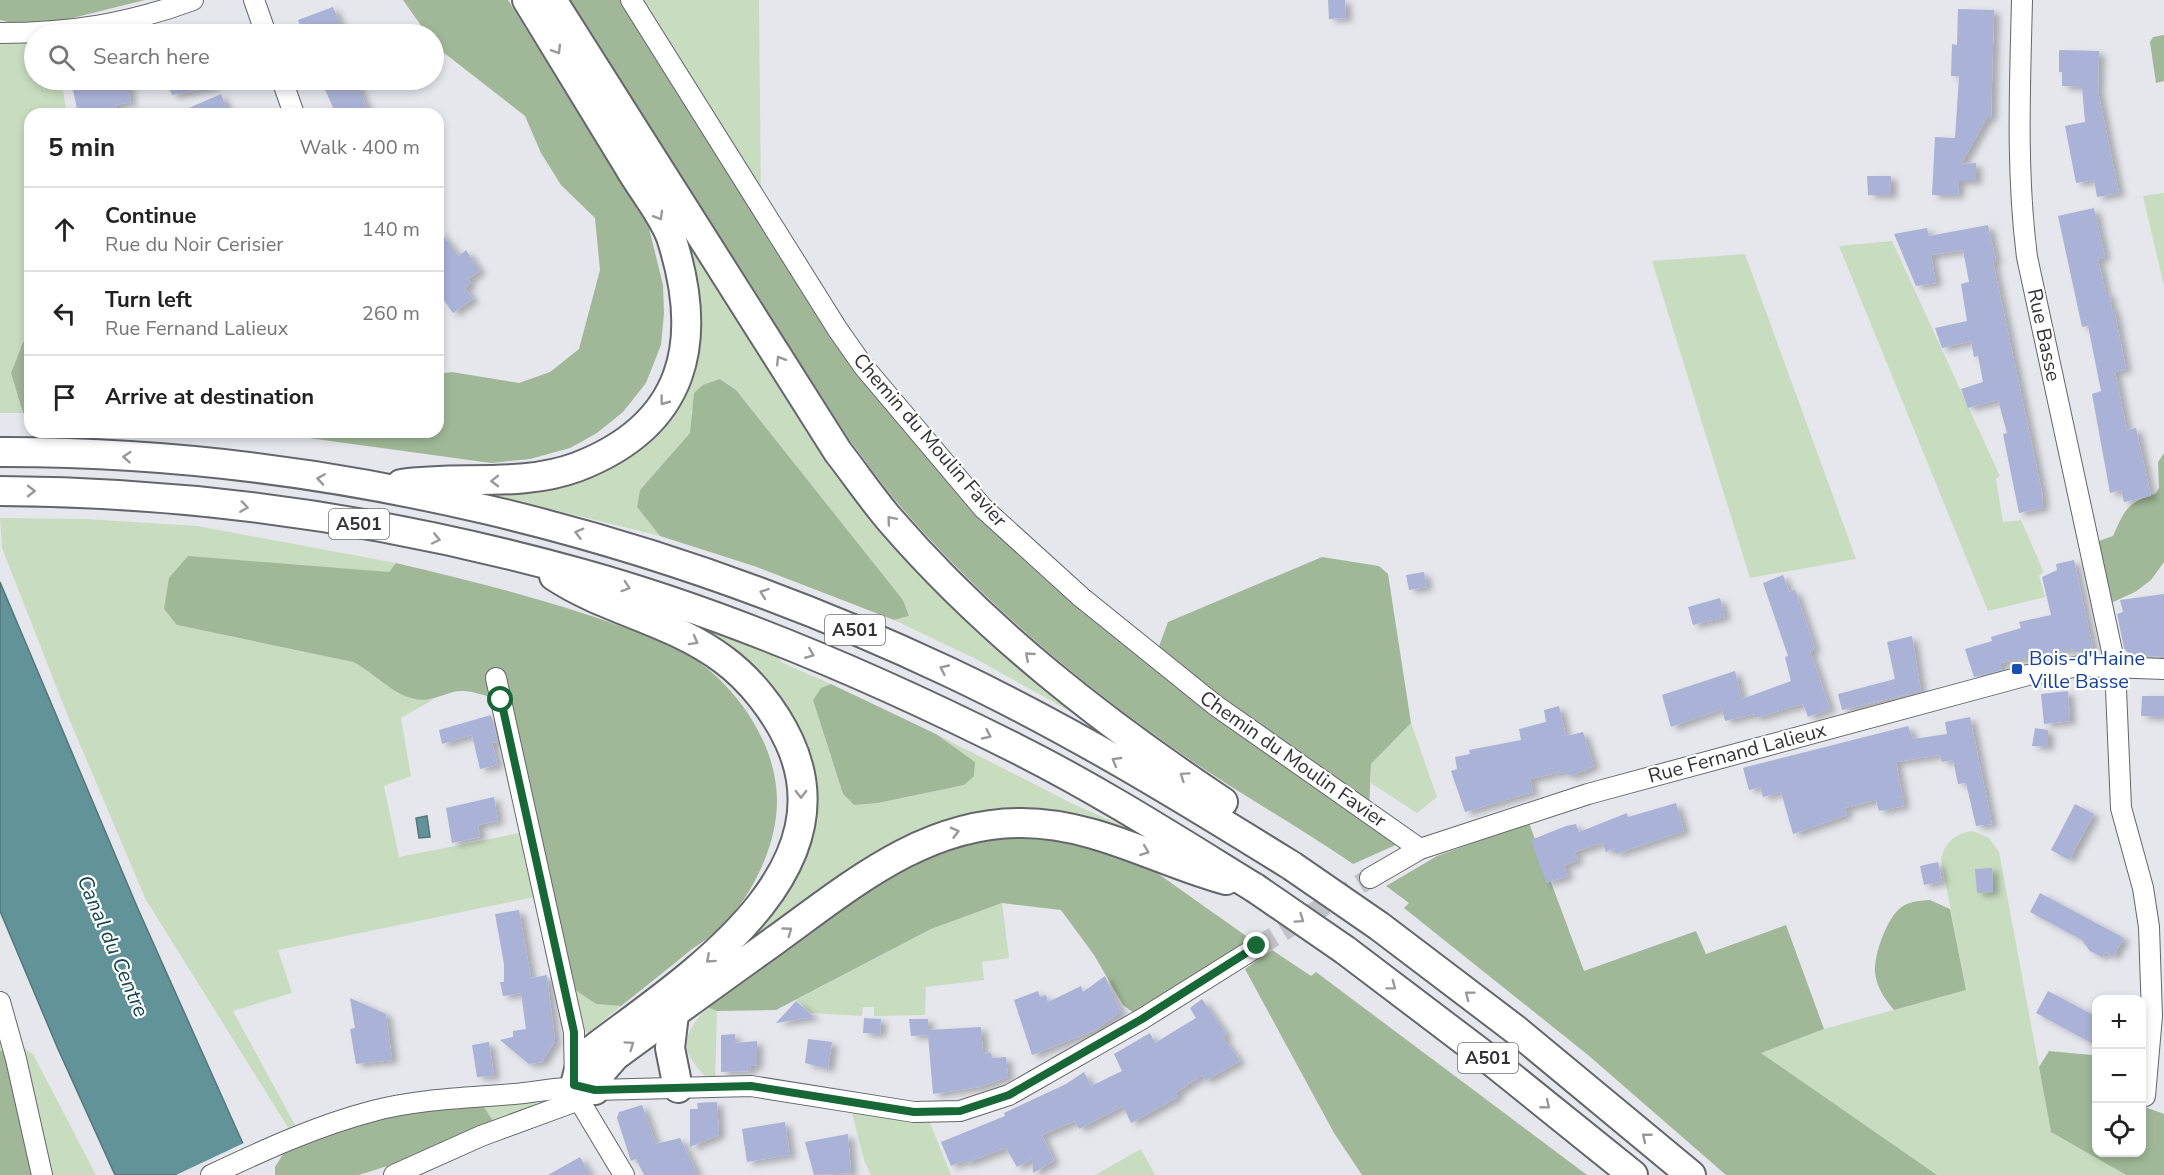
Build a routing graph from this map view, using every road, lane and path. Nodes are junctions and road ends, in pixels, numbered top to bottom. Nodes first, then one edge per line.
1 (194, 0) edge
2 (254, 0) edge
3 (527, 0) edge
4 (552, 0) edge
5 (631, 0) edge
6 (2022, 0) edge
7 (108, 24) edge
8 (262, 24) edge
9 (0, 33) edge
10 (24, 33) edge
11 (286, 90) edge
12 (292, 108) edge
13 (0, 452) edge
14 (378, 488) junction
15 (0, 491) edge
16 (530, 560) junction
17 (2115, 665) junction
18 (2164, 669) edge
19 (496, 678) dead end
20 (1420, 849) junction
21 (1292, 866) junction
22 (1370, 878) tunnel mouth
23 (1255, 888) junction
24 (1257, 946) tunnel mouth
25 (0, 1002) edge
26 (674, 1014) junction
27 (2158, 1019) edge
28 (678, 1088) junction
29 (2146, 1090) edge
30 (583, 1092) junction
31 (42, 1175) edge
32 (211, 1175) edge
33 (394, 1175) edge
34 (624, 1175) edge
35 (1633, 1175) edge
36 (1691, 1175) edge

1 - 7 street
2 - 8 street
3 -> 14 highway
21 -> 4 highway
5 - 20 street, Chemin du Moulin Favier
6 - 17 street, Rue Basse
9 - 10 street
11 - 12 street
14 -> 13 highway, A501
21 -> 14 highway, A501
15 -> 16 highway, A501
16 -> 23 highway, A501
16 -> 30 highway
17 - 18 street, Rue Fernand Lalieux
17 - 20 street, Rue Fernand Lalieux
17 - 27 street, Rue Basse
19 - 30 street
20 - 22 street, Rue Fernand Lalieux
36 -> 21 highway, A501, bridge
26 -> 23 highway
23 -> 35 highway, A501, bridge
24 - 28 street
25 - 31 street
26 - 28 highway
30 -> 26 highway
27 - 29 street, Rue Basse
28 - 30 street
30 - 32 street
30 - 33 street
30 - 34 street

